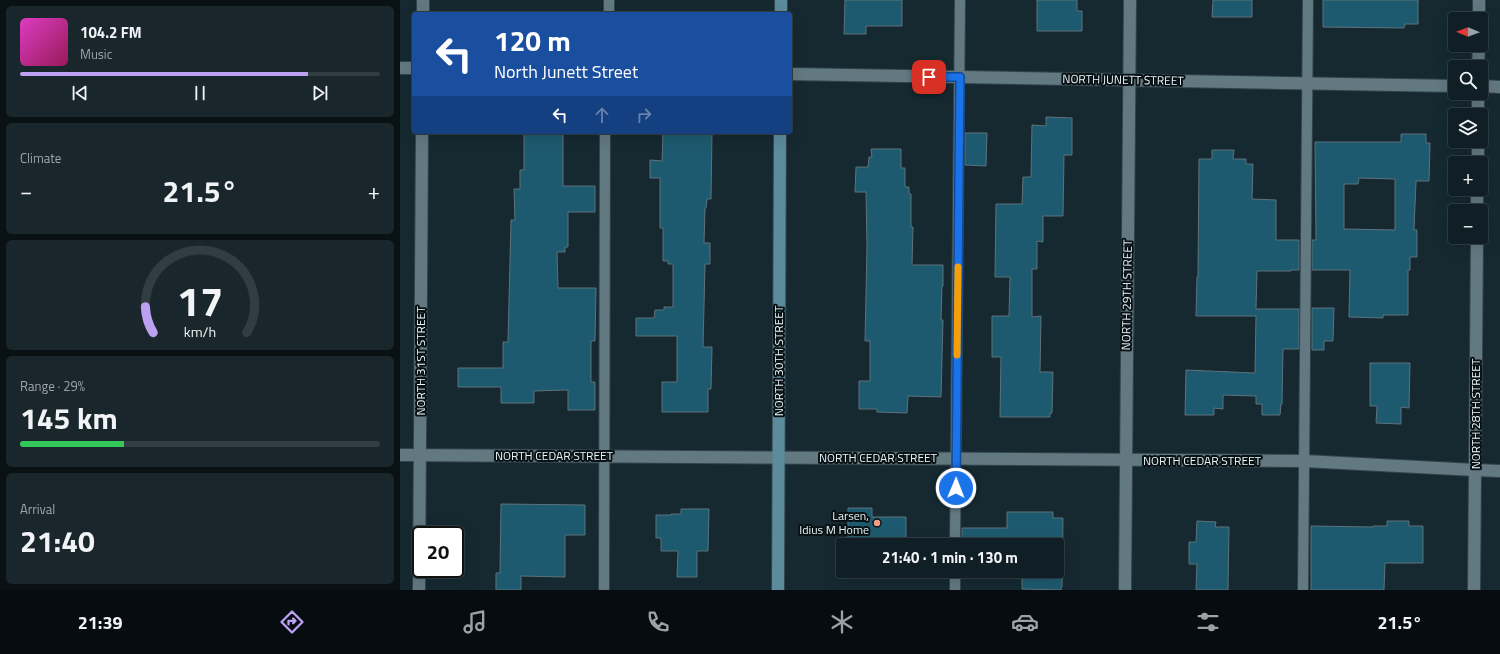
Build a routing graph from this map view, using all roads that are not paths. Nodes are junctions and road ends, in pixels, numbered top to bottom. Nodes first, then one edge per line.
1 (423, 0) edge
2 (609, 0) edge
3 (781, 0) edge
4 (960, 0) edge
5 (1130, 0) edge
6 (1308, 0) edge
7 (1479, 0) edge
8 (423, 12) edge
9 (609, 12) edge
10 (781, 12) edge
11 (1479, 12) edge
12 (400, 68) edge
13 (412, 68) edge
14 (792, 74) edge
15 (960, 77) junction
16 (1130, 80) junction
17 (1308, 83) junction
18 (1448, 86) edge
19 (1488, 86) edge
20 (1500, 87) edge
21 (422, 134) edge
22 (605, 134) edge
23 (780, 134) edge
24 (1477, 244) edge
25 (400, 455) edge
26 (421, 455) junction
27 (605, 456) junction
28 (779, 458) junction
29 (956, 459) junction
30 (1126, 460) junction
31 (1304, 461) junction
32 (1475, 470) junction
33 (1500, 470) edge
34 (955, 538) edge
35 (955, 578) edge
36 (419, 590) edge
37 (604, 590) edge
38 (778, 590) edge
39 (955, 590) edge
40 (1125, 590) edge
41 (1303, 590) edge
42 (1474, 590) edge

1 - 8 street
2 - 9 lane
3 - 10 main road
4 - 15 lane
5 - 16 street, NORTH 29TH STREET
6 - 17 lane
7 - 11 street
12 - 13 street
14 - 15 street, NORTH JUNETT STREET
15 - 16 street, NORTH JUNETT STREET
15 - 29 lane
16 - 17 street, NORTH JUNETT STREET
16 - 30 street, NORTH 29TH STREET
17 - 18 street, NORTH JUNETT STREET
17 - 31 lane
19 - 20 street
21 - 26 street, NORTH 31ST STREET
22 - 27 lane
23 - 28 main road, NORTH 30TH STREET
24 - 32 street, NORTH 28TH STREET
25 - 26 street, NORTH CEDAR STREET
26 - 27 street, NORTH CEDAR STREET
26 - 36 street, NORTH 31ST STREET
27 - 28 street, NORTH CEDAR STREET
27 - 37 lane
28 - 29 street, NORTH CEDAR STREET
28 - 38 main road, NORTH 30TH STREET
29 - 30 street, NORTH CEDAR STREET
29 - 34 lane
30 - 31 street, NORTH CEDAR STREET
30 - 40 street, NORTH 29TH STREET
31 - 32 street, NORTH CEDAR STREET
31 - 41 lane
32 - 33 street, NORTH CEDAR STREET
32 - 42 street, NORTH 28TH STREET
35 - 39 lane

